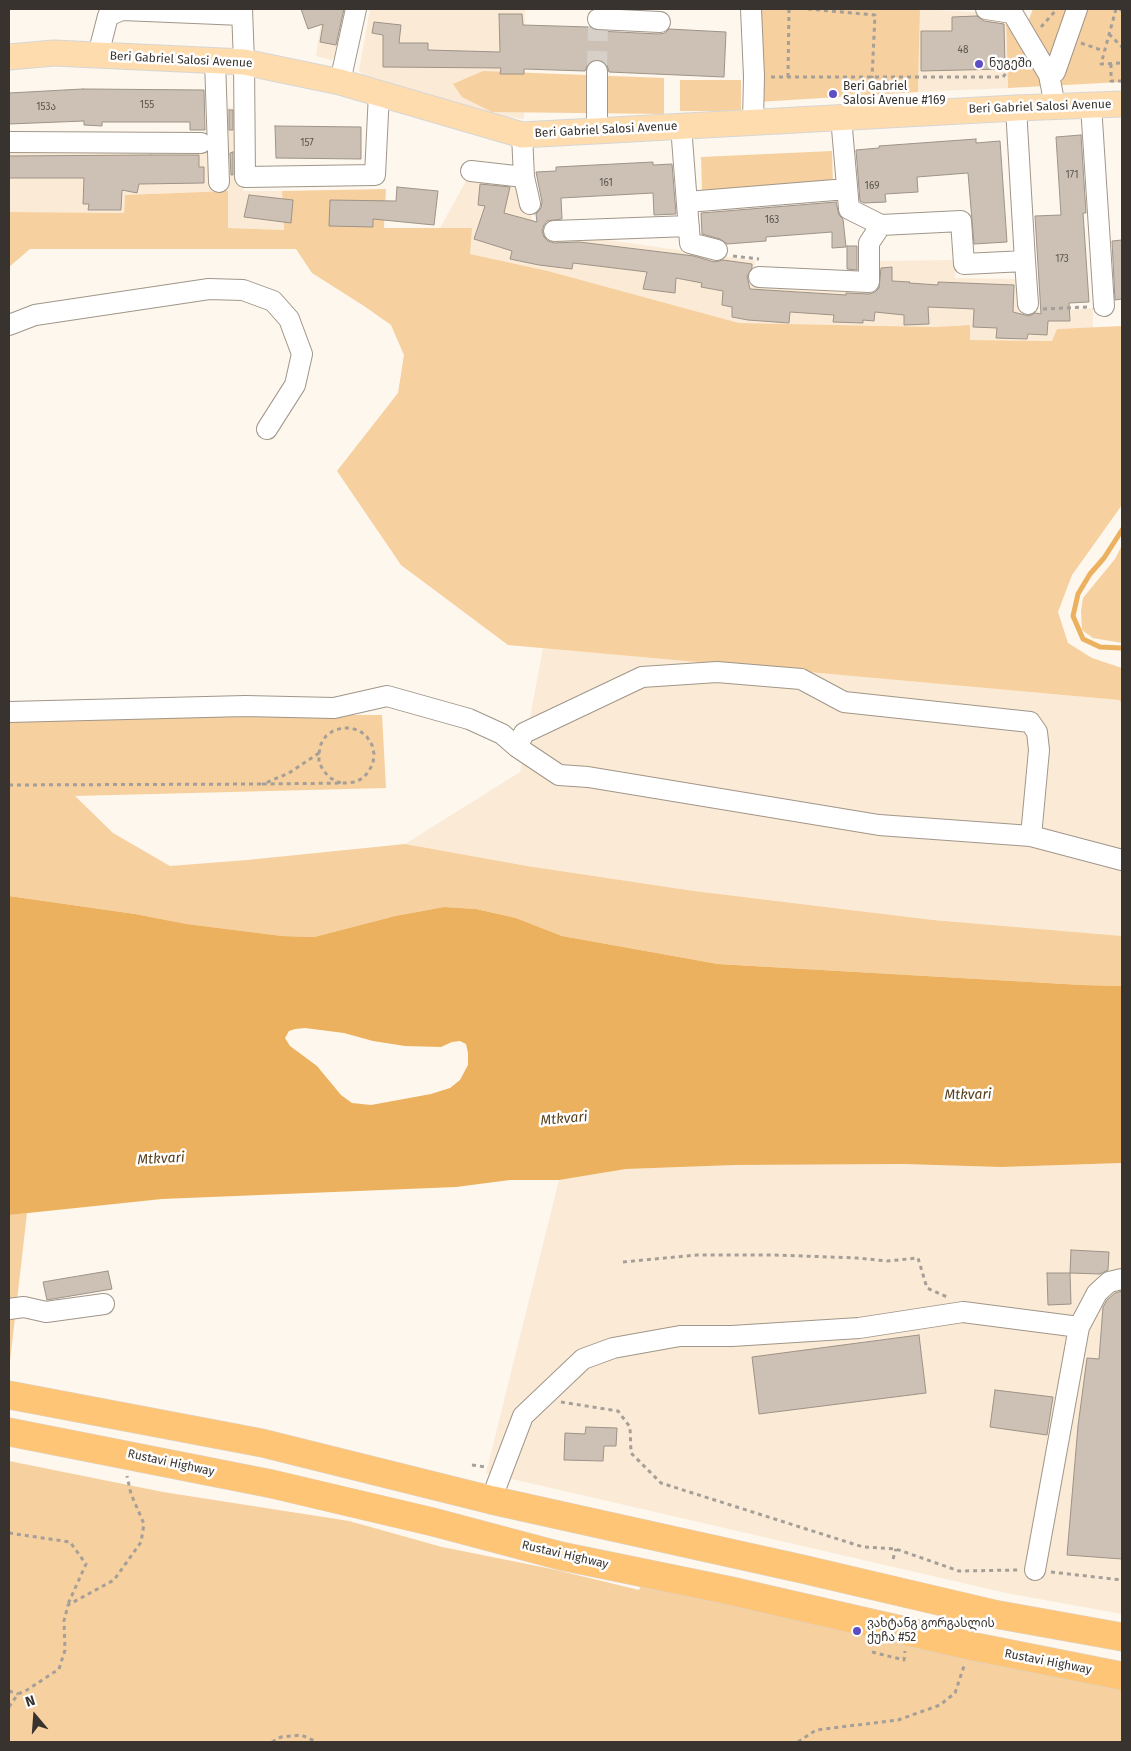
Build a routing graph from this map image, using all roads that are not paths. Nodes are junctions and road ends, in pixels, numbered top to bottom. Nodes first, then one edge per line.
1 (356, 9) edge
2 (751, 9) edge
3 (986, 9) edge
4 (1077, 9) edge
5 (1011, 11) edge
6 (242, 12) edge
7 (598, 18) edge
8 (660, 22) dead end
9 (98, 55) junction
10 (9, 57) edge
11 (215, 60) junction
12 (244, 62) junction
13 (597, 71) tunnel mouth
14 (1049, 75) junction
15 (340, 82) junction
16 (1122, 92) edge
17 (379, 93) junction
18 (1091, 105) junction
19 (1055, 106) junction
20 (1016, 108) junction
21 (841, 117) junction
22 (752, 122) junction
23 (681, 126) junction
24 (597, 131) junction
25 (522, 135) junction
26 (9, 142) edge
27 (201, 143) dead end
28 (472, 171) dead end
29 (524, 177) junction
30 (219, 182) dead end
31 (847, 189) junction
32 (687, 202) junction
33 (530, 204) dead end
34 (881, 225) junction
35 (688, 226) junction
36 (554, 231) dead end
37 (717, 250) road end
38 (1026, 261) junction
39 (759, 277) road end
40 (1028, 304) road end
41 (1104, 306) road end
42 (9, 325) edge
43 (267, 430) dead end
44 (9, 712) edge
45 (517, 747) junction
46 (1031, 836) junction
47 (1122, 860) edge
48 (1122, 1279) edge
49 (104, 1304) dead end
50 (9, 1309) edge
51 (1079, 1327) junction
52 (9, 1395) edge
53 (9, 1432) edge
54 (491, 1500) junction
55 (1035, 1570) road end
56 (1122, 1637) edge
57 (1122, 1676) edge

1 - 15 street
2 - 22 street
3 - 5 street
4 - 14 street
5 - 14 street
6 - 9 street
6 - 12 street
7 - 8 street
9 - 10 main road, Beri Gabriel Salosi Avenue
9 - 11 main road, Beri Gabriel Salosi Avenue
11 - 12 main road, Beri Gabriel Salosi Avenue
11 - 30 street
12 - 15 main road, Beri Gabriel Salosi Avenue
12 - 17 street
13 - 24 street
14 - 19 street
15 - 17 main road, Beri Gabriel Salosi Avenue
16 - 18 main road, Beri Gabriel Salosi Avenue
17 - 25 main road, Beri Gabriel Salosi Avenue
18 - 19 main road, Beri Gabriel Salosi Avenue
18 - 41 street
19 - 20 main road, Beri Gabriel Salosi Avenue
20 - 21 main road, Beri Gabriel Salosi Avenue
20 - 38 street
21 - 22 main road, Beri Gabriel Salosi Avenue
21 - 31 street
22 - 23 main road, Beri Gabriel Salosi Avenue
23 - 24 main road, Beri Gabriel Salosi Avenue
23 - 32 street
24 - 25 main road, Beri Gabriel Salosi Avenue
25 - 29 street
26 - 27 street
28 - 29 street
29 - 33 street
31 - 32 street
31 - 34 street
32 - 35 street
34 - 38 street
34 - 39 street
35 - 36 street
35 - 37 street
38 - 40 street
42 - 43 street
44 - 45 street
45 - 46 street
45 - 46 street
46 - 47 street
48 - 51 street
49 - 50 street
51 - 54 street
51 - 55 street
52 - 54 highway
53 - 57 highway, Rustavi Highway
54 - 56 highway

